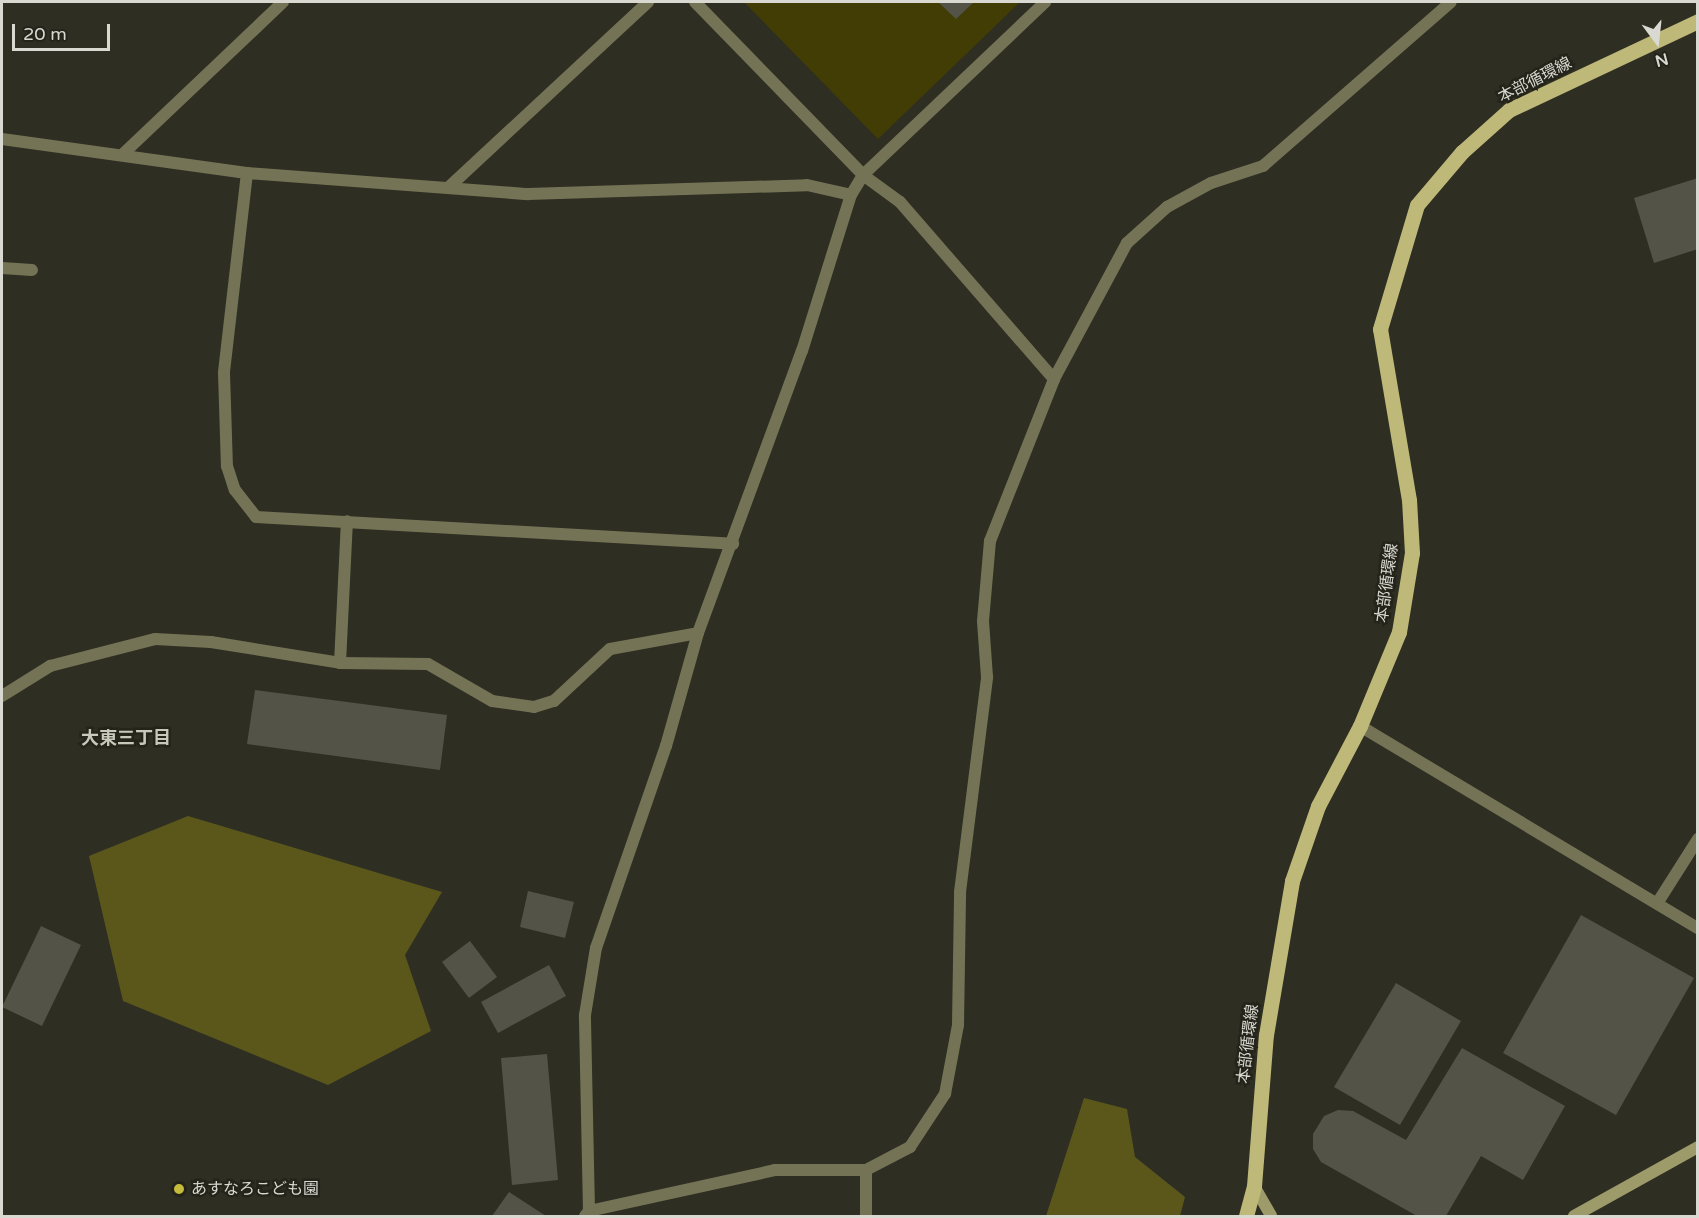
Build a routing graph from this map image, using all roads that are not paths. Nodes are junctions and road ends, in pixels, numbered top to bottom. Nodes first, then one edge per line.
1 (283, 2) edge
2 (648, 2) edge
3 (695, 2) edge
4 (1045, 2) edge
5 (1451, 2) edge
6 (1698, 21) edge
7 (2, 139) edge
8 (124, 153) junction
9 (247, 173) junction
10 (863, 174) junction
11 (449, 187) junction
12 (850, 195) junction
13 (2, 268) edge
14 (32, 270) dead end
15 (1054, 379) junction
16 (347, 520) junction
17 (733, 544) junction
18 (698, 633) junction
19 (340, 663) junction
20 (2, 696) edge
21 (1360, 726) junction
22 (1698, 839) edge
23 (1658, 902) junction
24 (1698, 928) edge
25 (1698, 1147) edge
26 (866, 1170) junction
27 (1254, 1186) junction
28 (587, 1214) edge
29 (866, 1216) edge
30 (1246, 1216) edge
31 (1271, 1216) edge
32 (1574, 1216) edge

1 - 8 street
2 - 11 street
3 - 10 street
4 - 10 street
5 - 15 street
6 - 21 main road, 本部循環線
7 - 8 street
8 - 9 street
9 - 11 street
9 - 16 street
10 - 12 street
10 - 15 street
11 - 12 street
12 - 17 street
13 - 14 street
15 - 26 street
16 - 17 street
16 - 19 street
17 - 18 street
18 - 19 street
18 - 28 street
19 - 20 street
21 - 23 street
21 - 27 main road, 本部循環線
22 - 23 street
23 - 24 street
25 - 32 street
26 - 28 street
26 - 29 street
27 - 30 main road, 本部循環線
27 - 31 street

